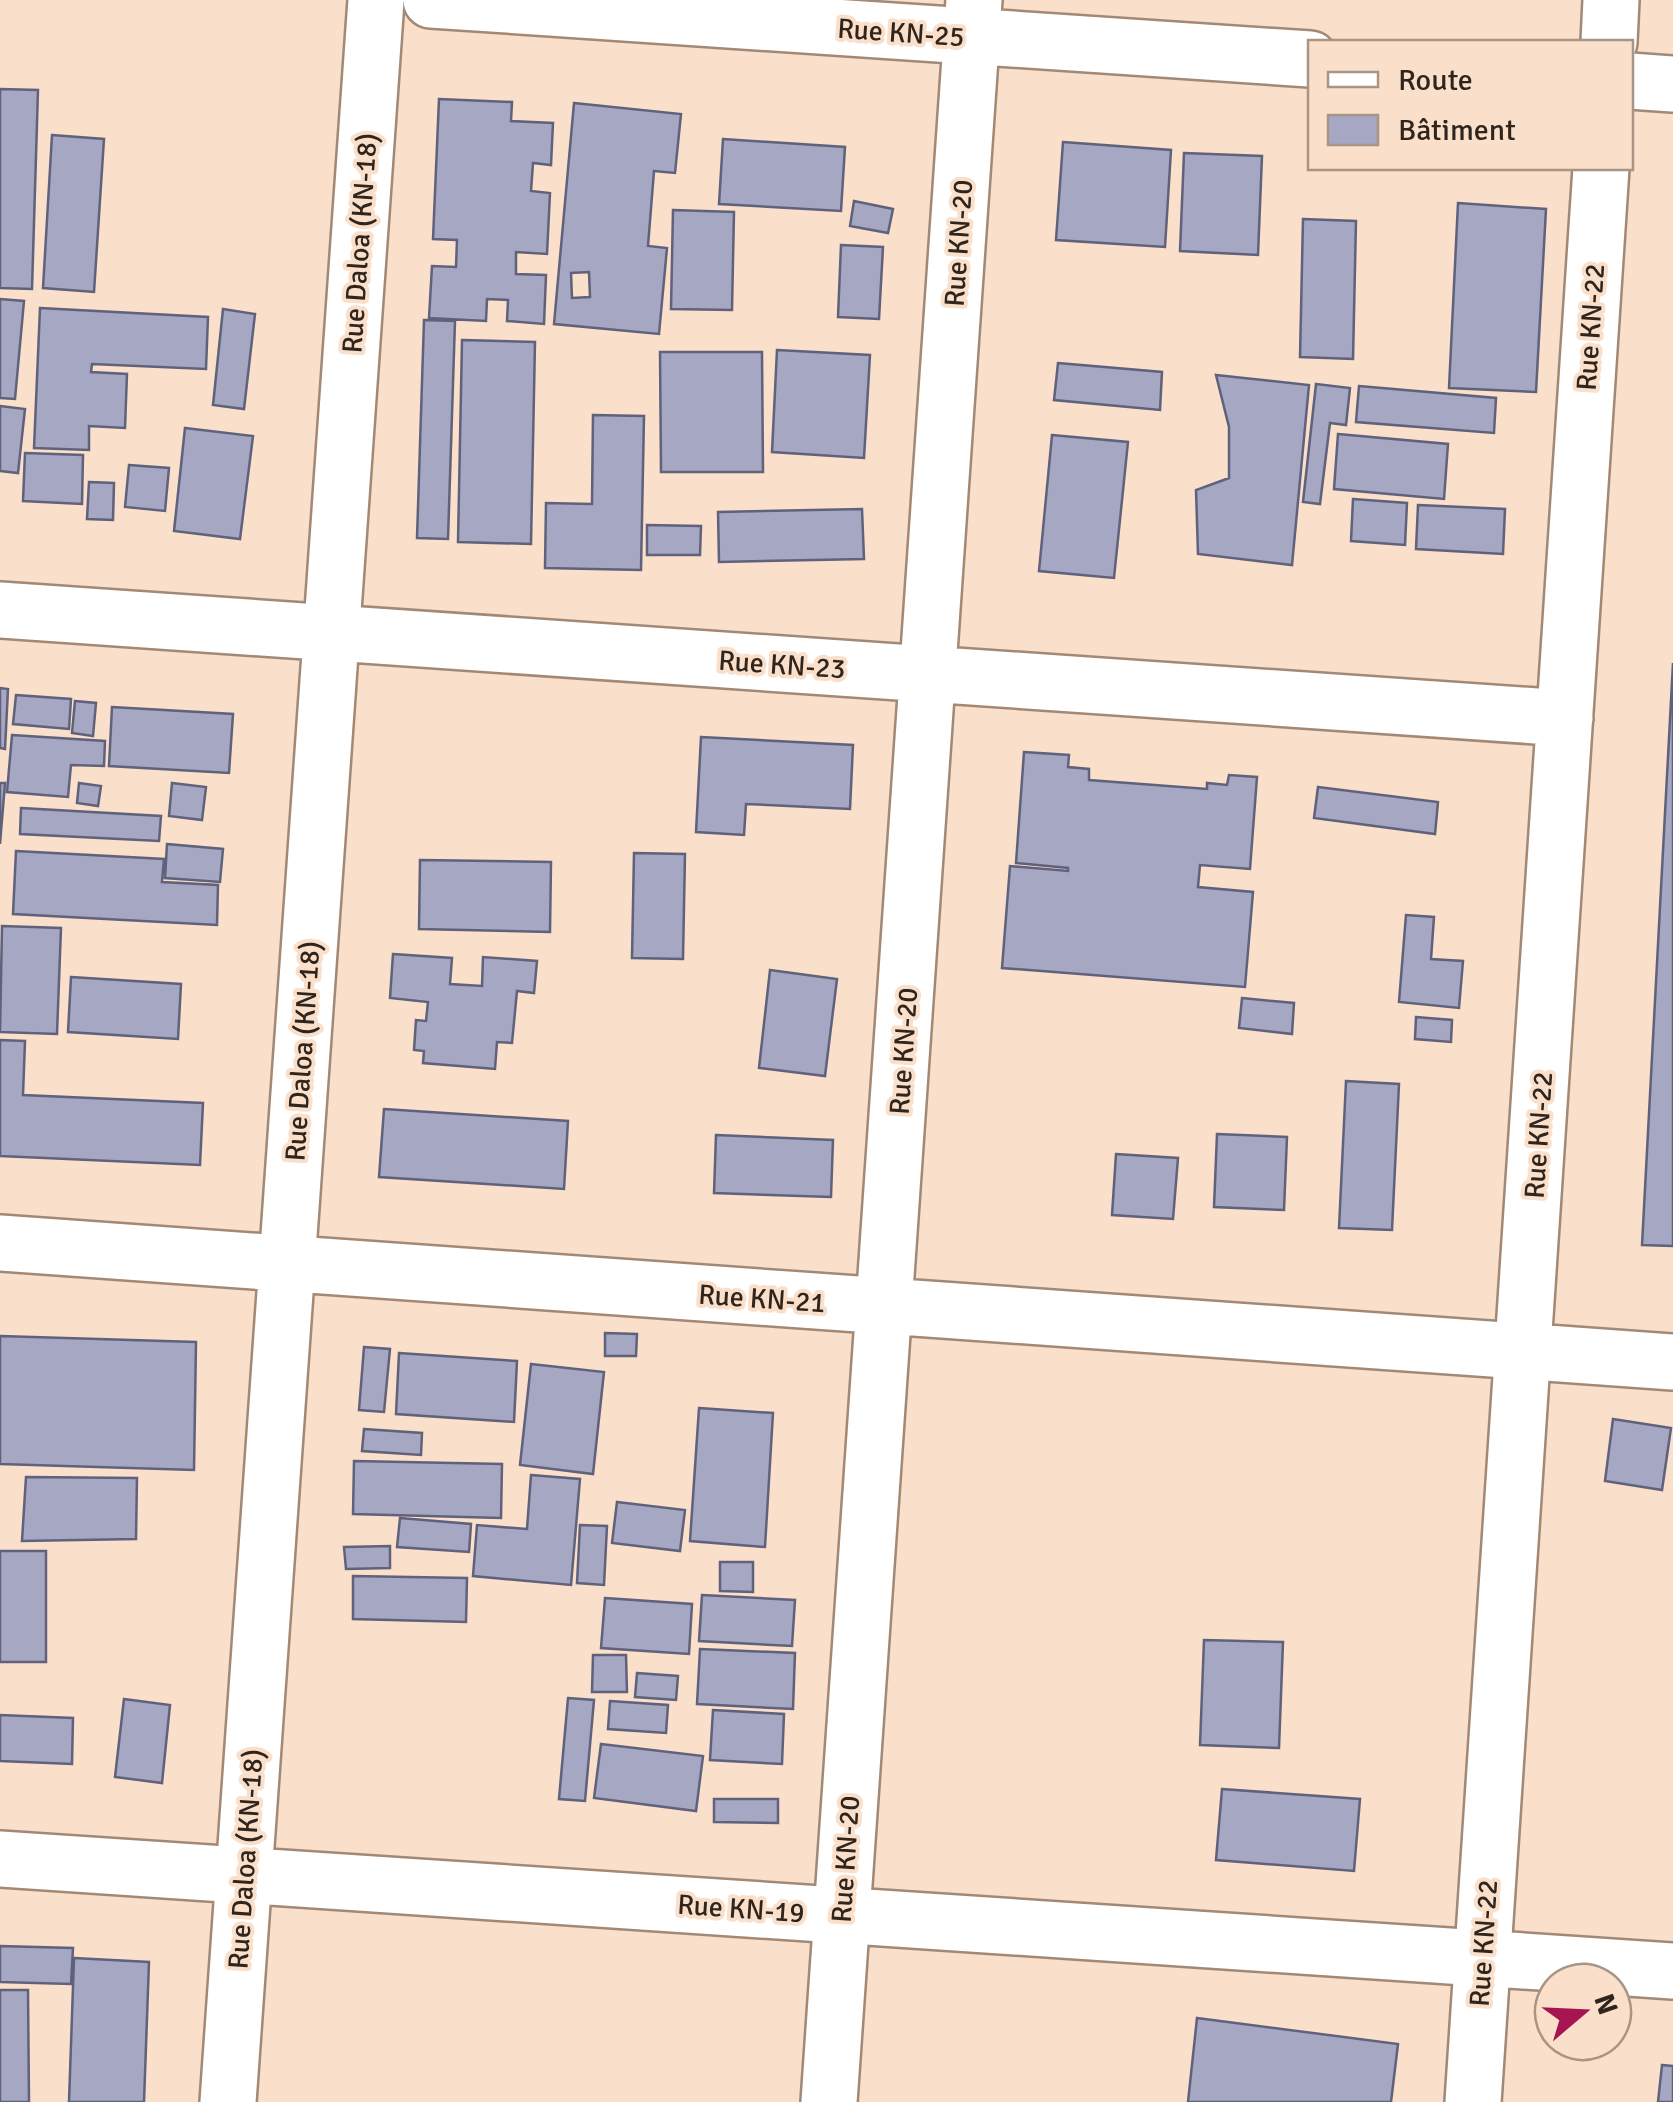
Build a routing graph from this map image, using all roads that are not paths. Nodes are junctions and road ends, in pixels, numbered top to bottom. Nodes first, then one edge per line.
1 (376, 0) edge
2 (432, 0) edge
3 (1612, 0) edge
4 (973, 18) edge
5 (1609, 40) edge
6 (1308, 59) edge
7 (1633, 81) edge
8 (1673, 84) edge
9 (1601, 170) edge
10 (0, 610) edge
11 (332, 633) junction
12 (929, 674) junction
13 (1565, 718) junction
14 (0, 1243) edge
15 (287, 1264) junction
16 (886, 1307) junction
17 (1524, 1353) junction
18 (1673, 1362) edge
19 (0, 1859) edge
20 (244, 1876) junction
21 (841, 1915) junction
22 (1482, 1959) junction
23 (1673, 1971) edge
24 (228, 2102) edge
25 (830, 2102) edge
26 (1473, 2102) edge

1 - 11 street, Rue Daloa (KN-18)
2 - 4 street, Rue KN-25
3 - 5 street
4 - 6 street, Rue KN-25
4 - 12 street, Rue KN-20
7 - 8 street
9 - 13 street, Rue KN-22
10 - 11 street, Rue KN-23
11 - 12 street, Rue KN-23
11 - 15 street, Rue Daloa (KN-18)
12 - 13 street, Rue KN-23
12 - 16 street, Rue KN-20
13 - 17 street, Rue KN-22
14 - 15 street, Rue KN-21
15 - 16 street, Rue KN-21
15 - 20 street, Rue Daloa (KN-18)
16 - 17 street, Rue KN-21
16 - 21 street, Rue KN-20
17 - 18 street, Rue KN-21
17 - 22 street, Rue KN-22
19 - 20 street, Rue KN-19
20 - 21 street, Rue KN-19
20 - 24 street, Rue Daloa (KN-18)
21 - 22 street, Rue KN-19
21 - 25 street, Rue KN-20
22 - 23 street, Rue KN-19
22 - 26 street, Rue KN-22

